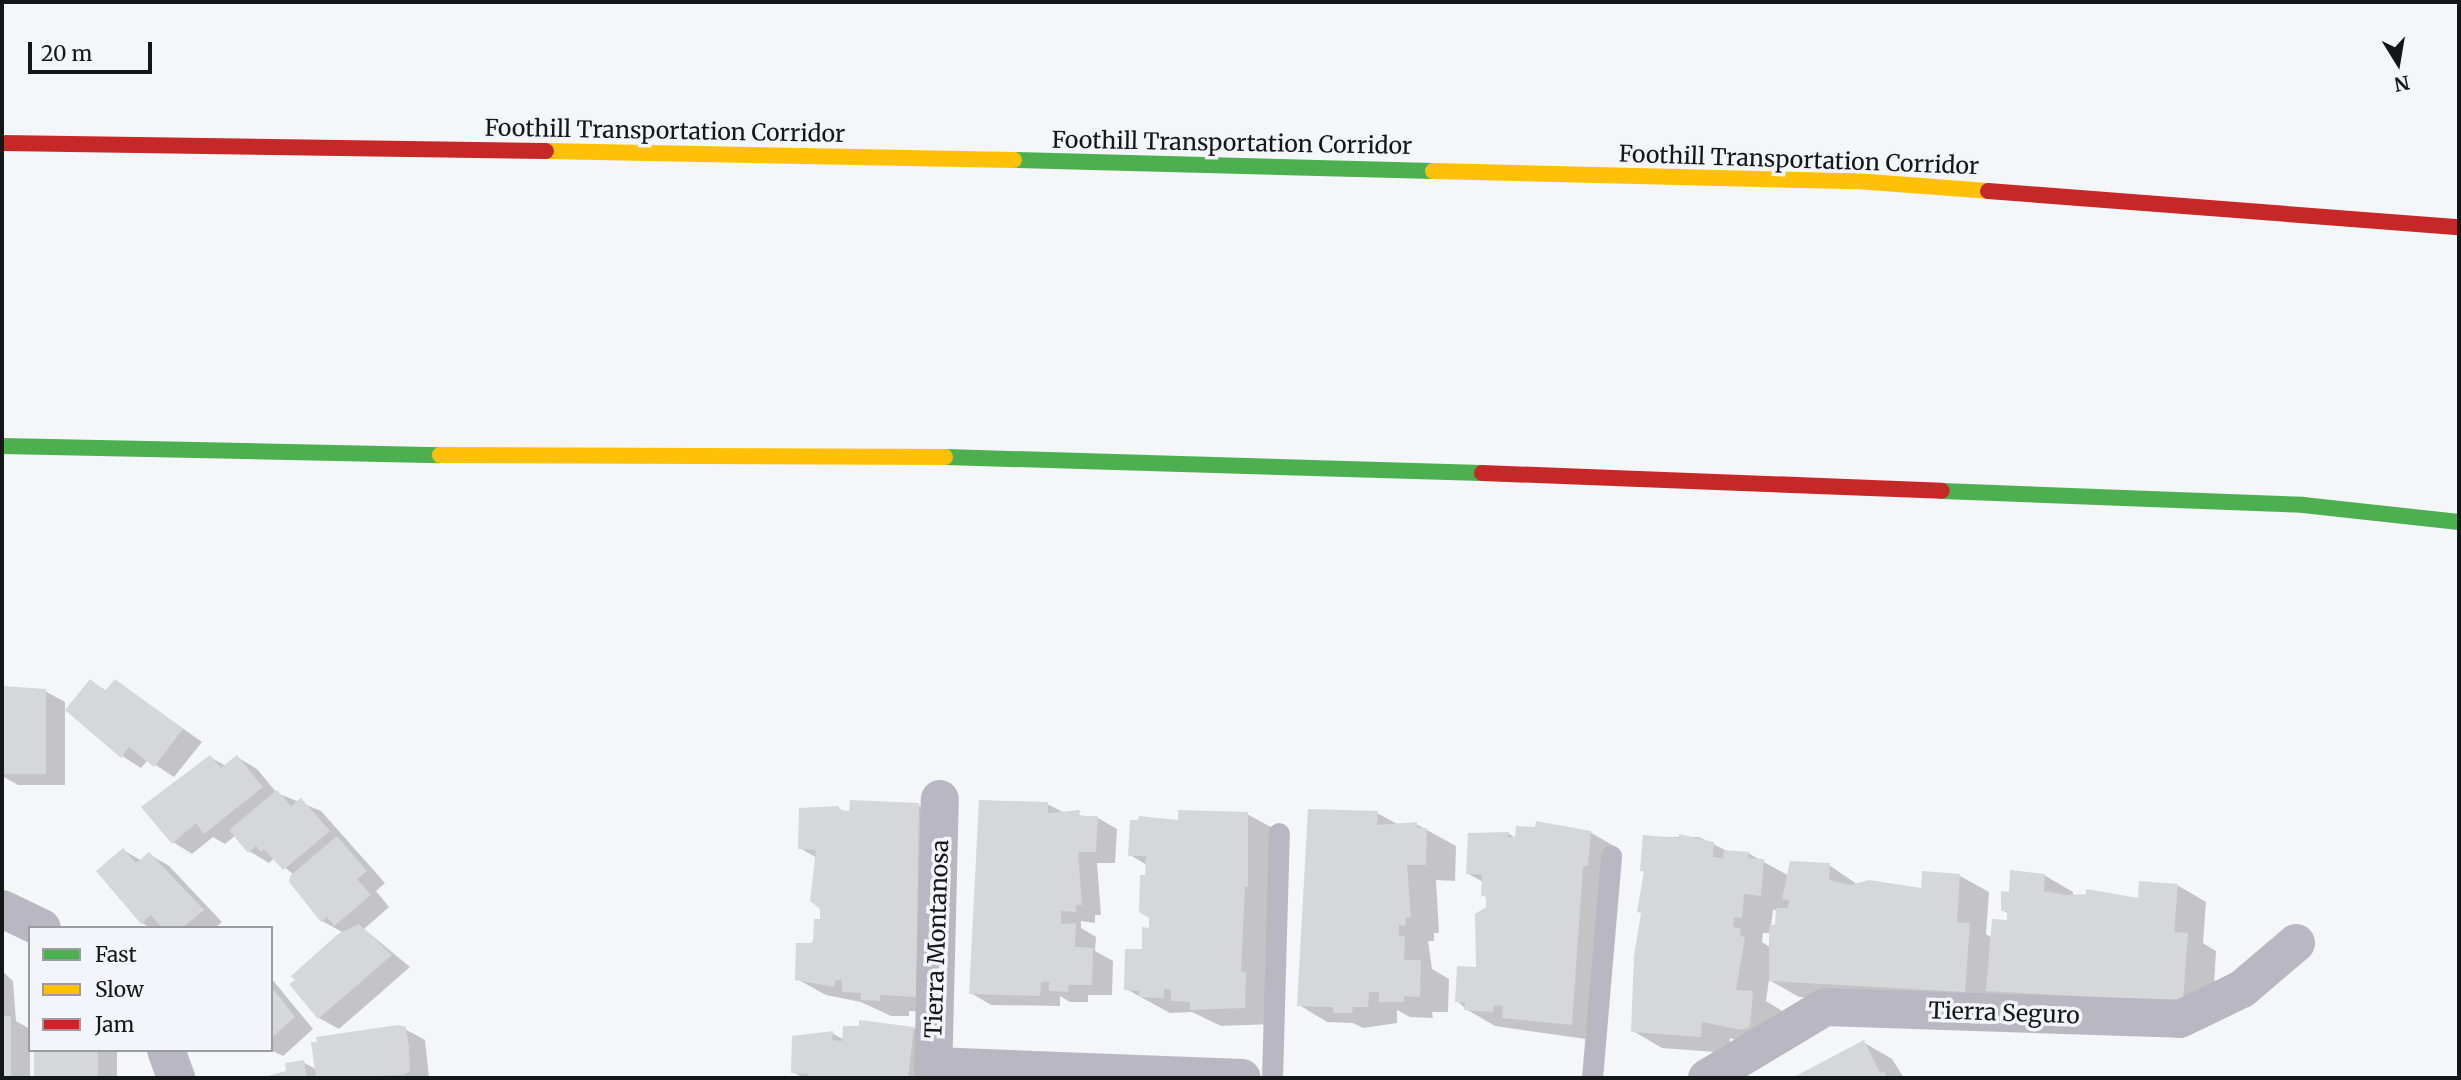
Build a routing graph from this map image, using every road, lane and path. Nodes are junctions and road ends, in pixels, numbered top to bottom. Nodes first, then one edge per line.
1 (2, 142) edge
2 (2459, 227) edge
3 (2, 446) edge
4 (2302, 505) junction
5 (2459, 522) edge
6 (2459, 539) edge
7 (940, 799) dead end
8 (1279, 833) dead end
9 (1611, 856) dead end
10 (2, 909) edge
11 (38, 926) edge
12 (2296, 943) dead end
13 (167, 1052) edge
14 (933, 1072) edge
15 (176, 1078) edge
16 (1242, 1078) edge
17 (1272, 1078) edge
18 (1592, 1078) edge
19 (1707, 1078) edge

1 - 2 highway, Foothill Transportation Corridor
3 - 4 highway
4 - 5 highway
4 - 6 highway
7 - 14 street, Tierra Montanosa
8 - 17 lane
9 - 18 lane
10 - 11 street
12 - 19 street, Tierra Seguro
13 - 15 street
14 - 16 street

